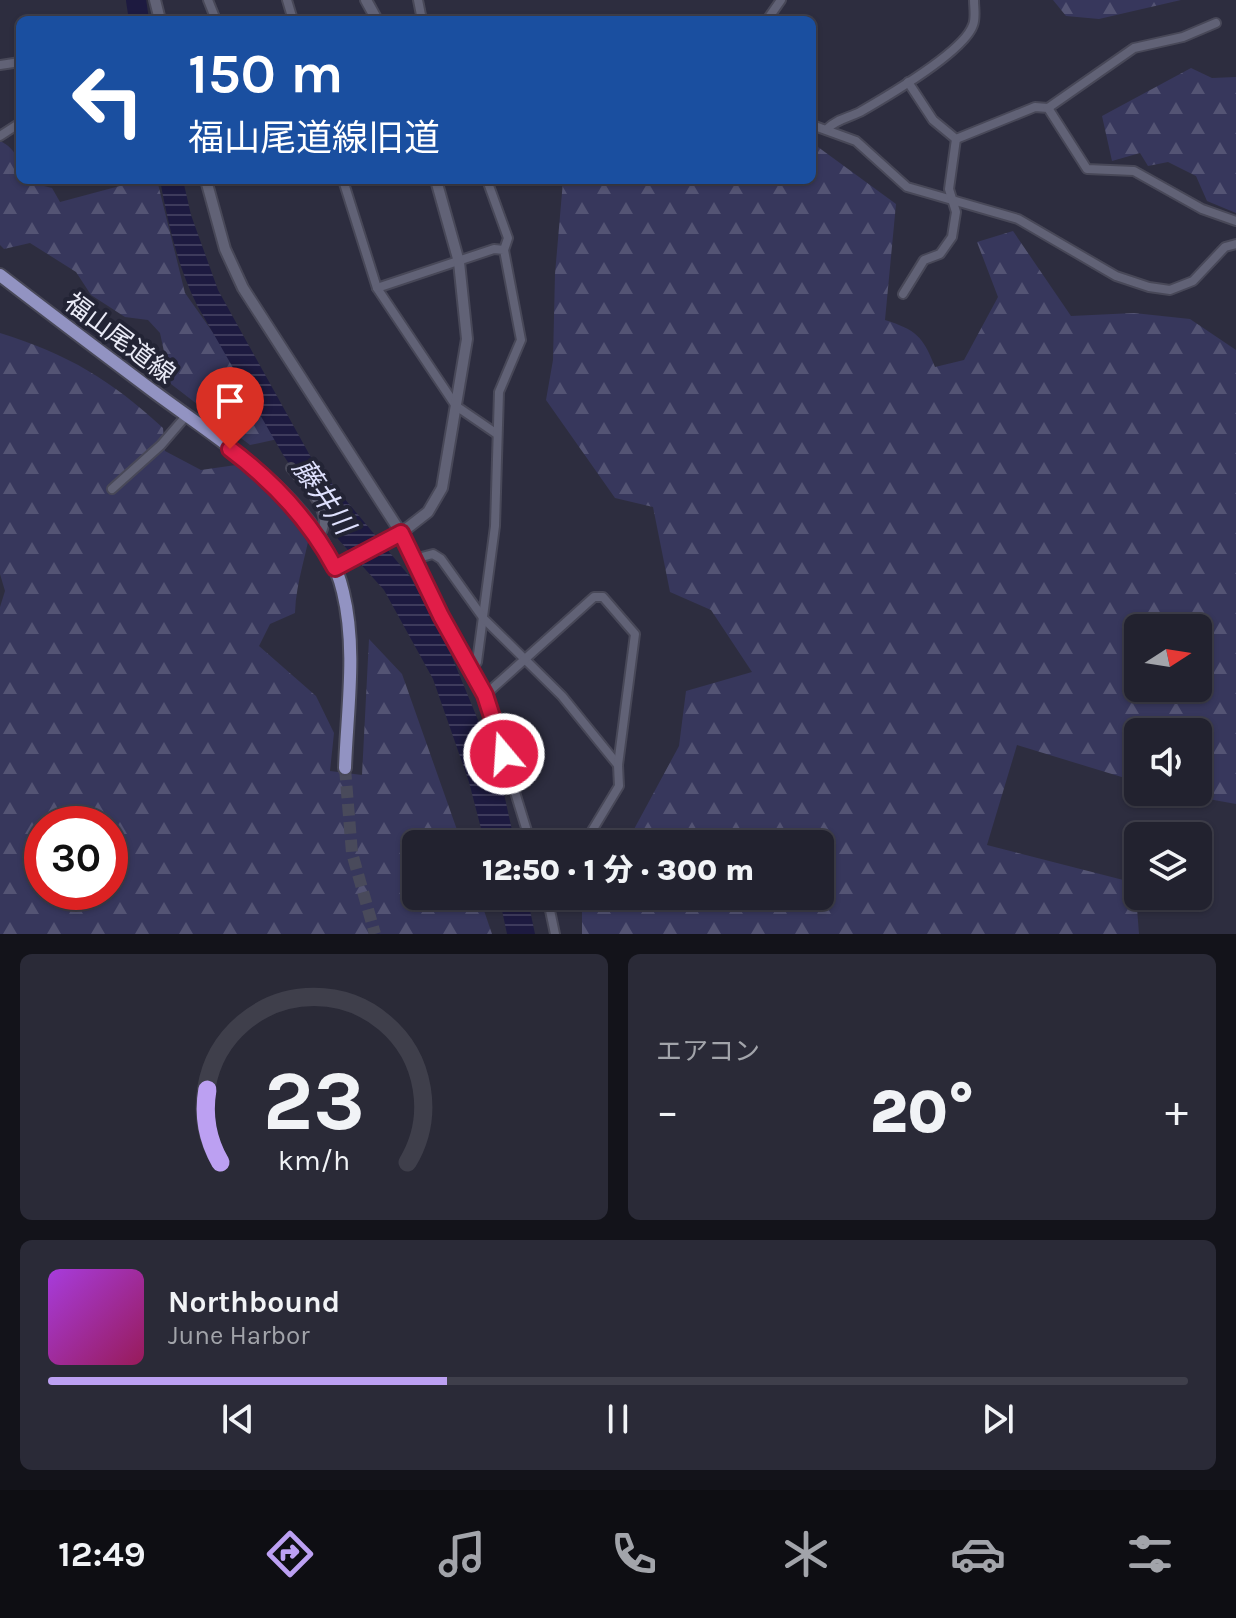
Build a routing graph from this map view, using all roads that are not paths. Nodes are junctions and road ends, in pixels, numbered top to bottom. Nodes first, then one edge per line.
1 (974, 0) edge
2 (1216, 23) dead end
3 (908, 82) junction
4 (1048, 108) junction
5 (816, 126) edge
6 (827, 129) junction
7 (956, 139) junction
8 (207, 184) edge
9 (344, 184) edge
10 (437, 184) edge
11 (488, 184) edge
12 (951, 197) junction
13 (1236, 221) edge
14 (1236, 244) edge
15 (504, 250) junction
16 (459, 262) junction
17 (0, 275) edge
18 (377, 288) junction
19 (903, 294) dead end
20 (456, 406) junction
21 (186, 416) junction
22 (497, 434) junction
23 (291, 468) dead end
24 (112, 489) dead end
25 (401, 533) junction
26 (318, 537) junction
27 (414, 559) junction
28 (335, 568) junction
29 (484, 619) junction
30 (523, 660) junction
31 (471, 671) junction
32 (485, 695) junction
33 (618, 765) junction
34 (345, 768) tunnel mouth
35 (527, 830) edge
36 (592, 830) edge
37 (550, 910) edge
38 (555, 934) edge

1 - 3 street
2 - 4 street
3 - 6 street
3 - 7 street
4 - 7 street
4 - 13 street
5 - 6 street
6 - 12 street
7 - 12 street
8 - 25 street
9 - 18 street
10 - 16 street
11 - 15 street
12 - 14 street
12 - 19 street
15 - 16 street
15 - 22 street
16 - 18 street
16 - 20 street
17 - 21 main road, 福山尾道線
18 - 20 street
20 - 22 street
20 - 25 street
21 - 24 street
21 - 26 main road, 福山尾道線
22 - 29 street
23 - 26 street
25 - 27 street
25 - 28 street
26 - 28 main road, 福山尾道線
27 - 29 street
27 - 31 street
28 - 34 main road, 福山尾道線
29 - 30 street
29 - 31 street
30 - 32 street
30 - 33 street
30 - 33 street
31 - 32 street
32 - 35 street
33 - 36 street
37 - 38 street

